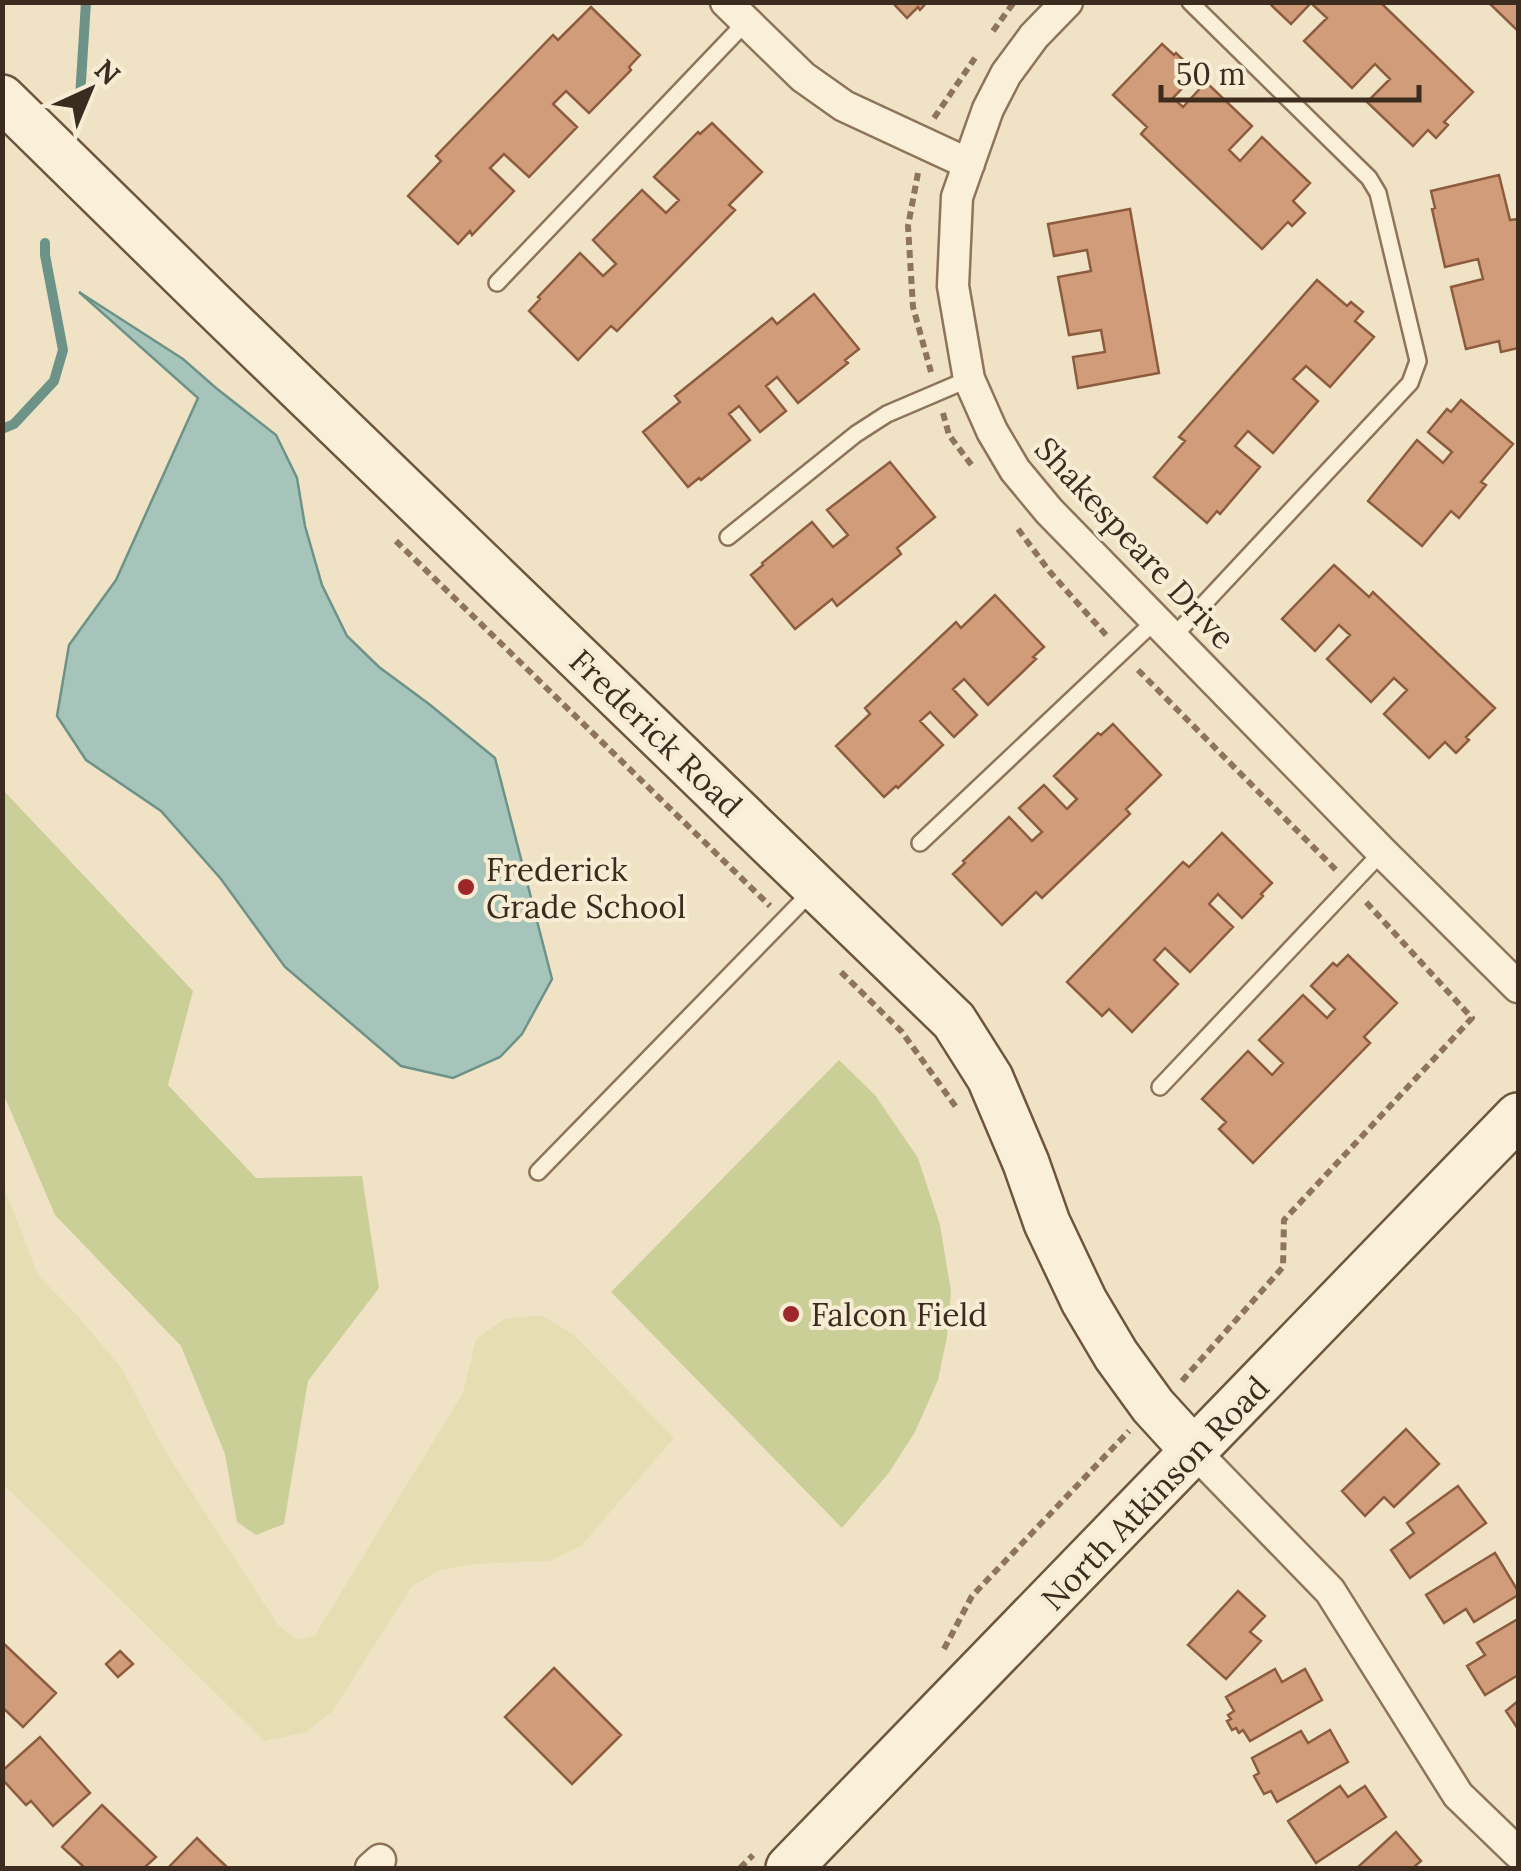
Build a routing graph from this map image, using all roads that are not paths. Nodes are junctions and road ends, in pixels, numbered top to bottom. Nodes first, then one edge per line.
1 (1066, 2) edge
2 (1190, 2) edge
3 (736, 12) edge
4 (2, 98) edge
5 (969, 164) junction
6 (496, 283) dead end
7 (969, 379) junction
8 (728, 538) dead end
9 (1164, 629) junction
10 (920, 844) dead end
11 (1382, 852) junction
12 (801, 904) junction
13 (1518, 987) edge
14 (1160, 1087) dead end
15 (1518, 1116) edge
16 (538, 1172) dead end
17 (1195, 1452) junction
18 (1518, 1853) edge
19 (771, 1862) edge

1 - 5 street, Shakespeare Drive
2 - 9 lane
3 - 5 street
3 - 6 lane
4 - 12 street, Frederick Road
5 - 7 street, Shakespeare Drive
7 - 8 lane
7 - 9 street, Shakespeare Drive
9 - 10 lane
9 - 11 street, Shakespeare Drive
11 - 13 street, Shakespeare Drive
11 - 14 lane
12 - 16 lane
12 - 17 street, Frederick Road
15 - 17 street, North Atkinson Road
17 - 18 street
17 - 19 street, North Atkinson Road

